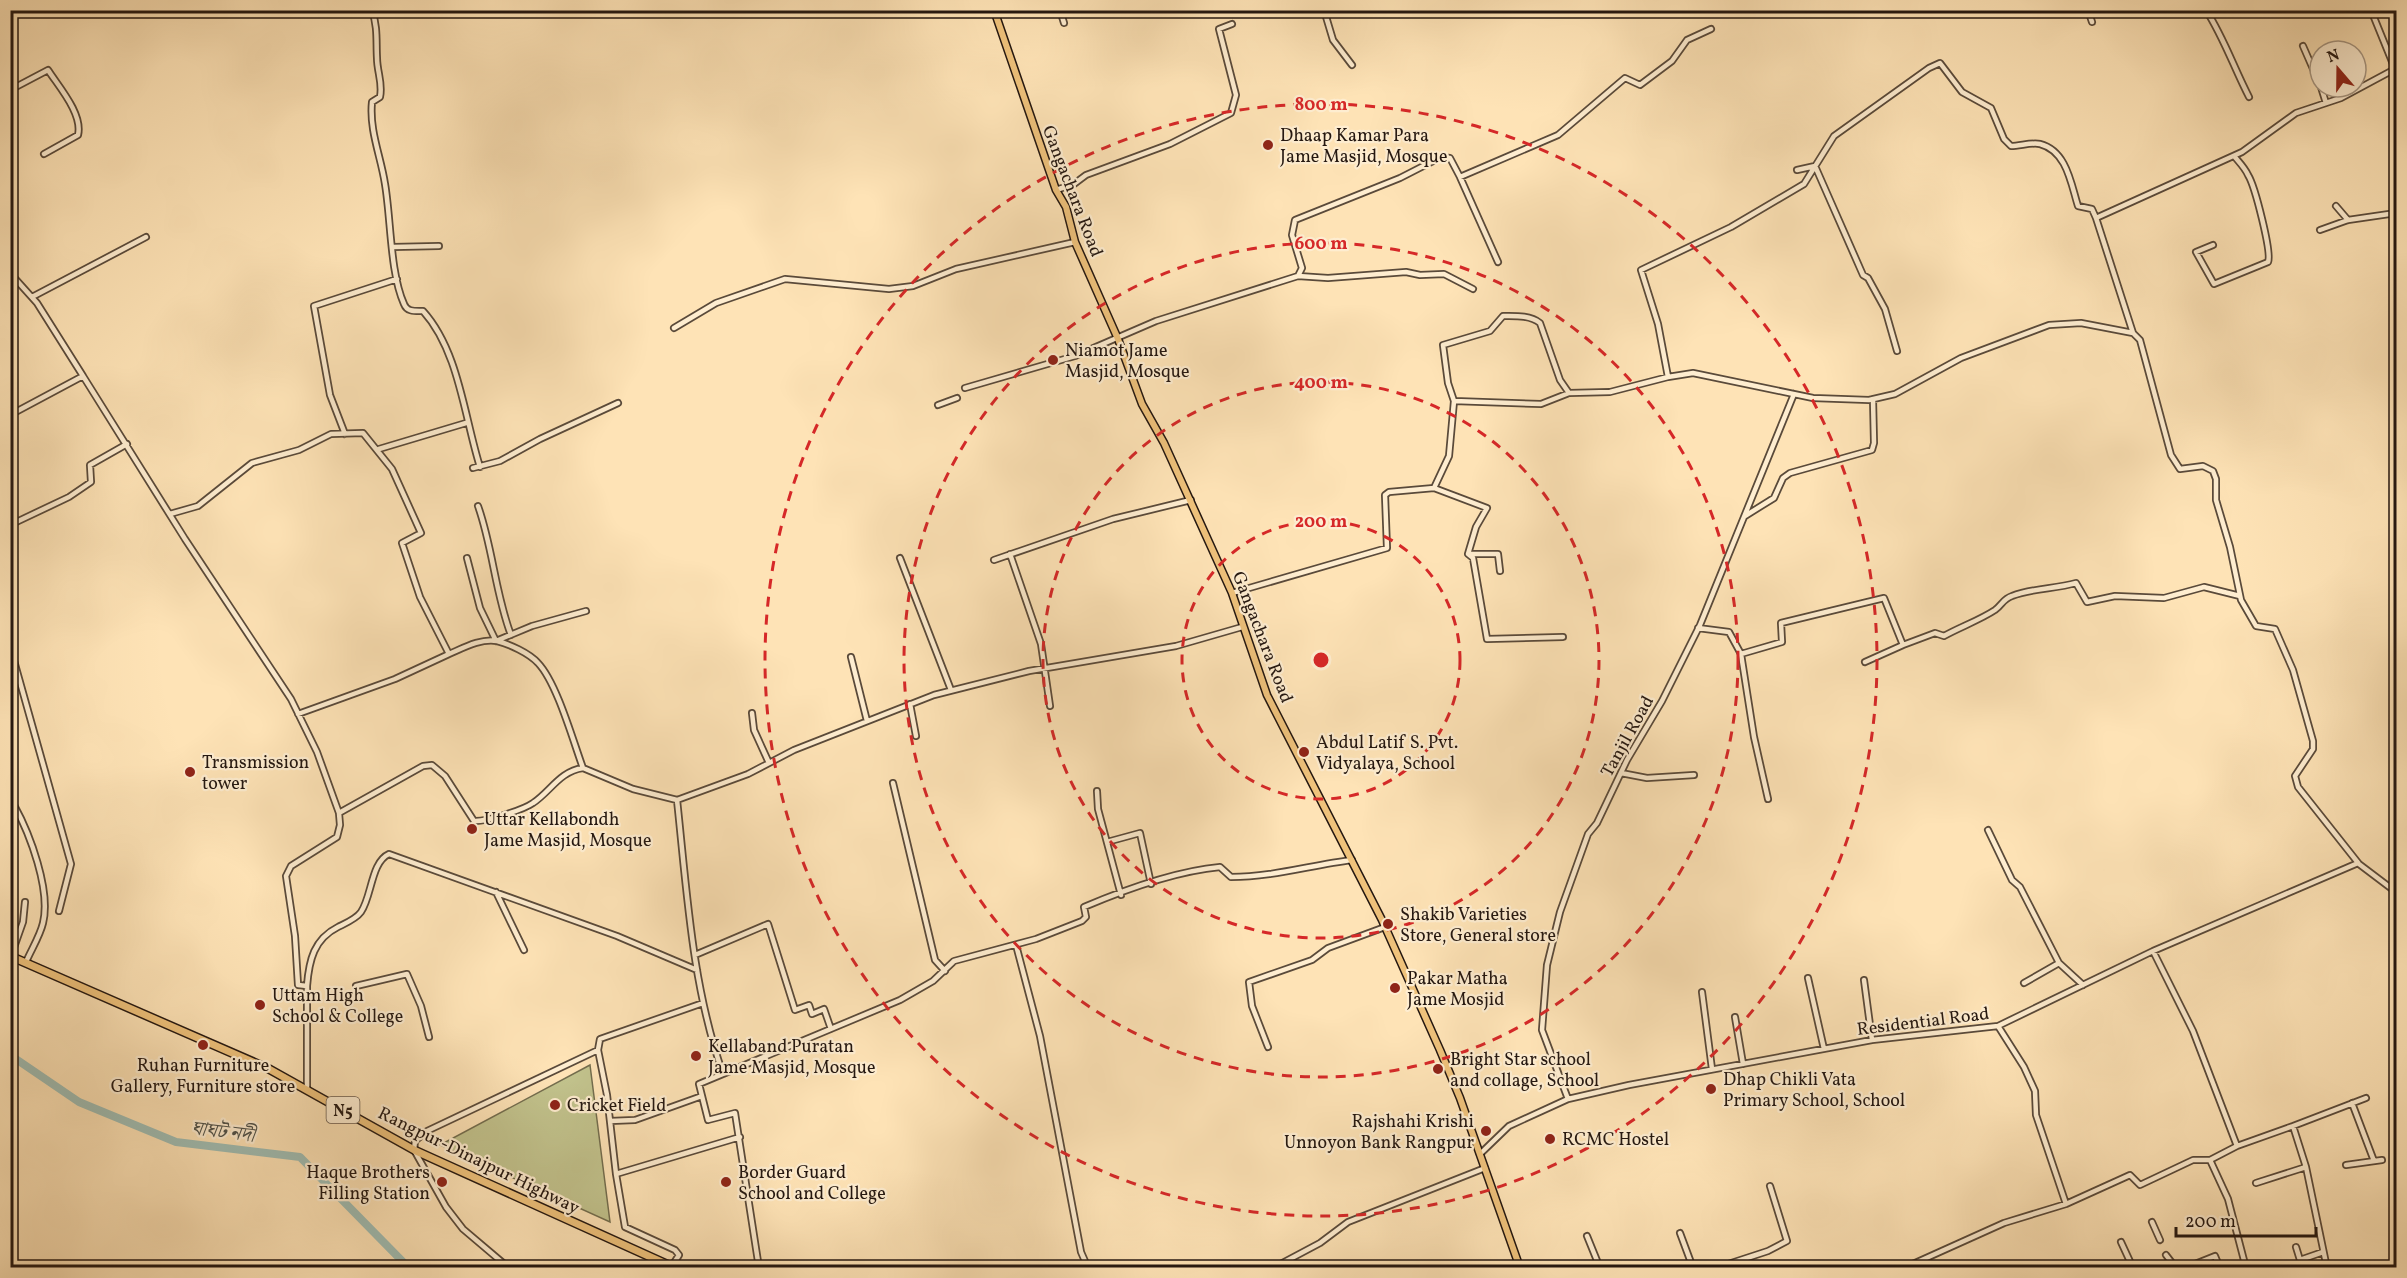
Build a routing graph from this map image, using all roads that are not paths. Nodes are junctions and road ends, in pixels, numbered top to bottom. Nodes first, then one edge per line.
1 (372, 10) edge
2 (994, 10) edge
3 (1060, 10) edge
4 (1324, 10) edge
5 (2088, 10) edge
6 (2206, 10) edge
7 (2371, 10) edge
8 (1064, 22) dead end
9 (2092, 22) dead end
10 (1232, 24) dead end
11 (1711, 29) dead end
12 (2303, 46) dead end
13 (2308, 58) edge
14 (1352, 65) dead end
15 (2396, 70) edge
16 (10, 90) edge
17 (2249, 97) dead end
18 (2325, 99) edge
19 (2326, 103) junction
20 (44, 154) dead end
21 (2234, 156) junction
22 (1815, 166) junction
23 (1797, 170) dead end
24 (1460, 177) junction
25 (1056, 190) junction
26 (2337, 206) dead end
27 (2397, 213) edge
28 (2096, 218) junction
29 (2348, 220) junction
30 (2320, 230) dead end
31 (146, 237) dead end
32 (1075, 242) junction
33 (2213, 245) dead end
34 (439, 246) dead end
35 (393, 247) junction
36 (1498, 262) dead end
37 (10, 273) edge
38 (1298, 276) junction
39 (397, 279) junction
40 (1473, 289) dead end
41 (32, 297) junction
42 (674, 328) dead end
43 (2133, 333) junction
44 (1118, 339) junction
45 (1897, 351) dead end
46 (83, 376) junction
47 (1668, 377) junction
48 (965, 388) dead end
49 (1569, 393) junction
50 (1794, 394) junction
51 (957, 398) dead end
52 (1873, 399) junction
53 (1454, 401) junction
54 (618, 404) dead end
55 (938, 405) dead end
56 (10, 415) edge
57 (466, 423) junction
58 (345, 434) junction
59 (127, 444) junction
60 (379, 449) junction
61 (480, 466) junction
62 (473, 468) dead end
63 (1434, 488) junction
64 (1191, 500) junction
65 (478, 506) dead end
66 (170, 514) junction
67 (1744, 517) junction
68 (10, 525) edge
69 (1010, 554) junction
70 (1468, 554) junction
71 (467, 558) dead end
72 (900, 558) dead end
73 (993, 560) dead end
74 (1500, 571) dead end
75 (1232, 593) junction
76 (2240, 596) junction
77 (586, 611) dead end
78 (1242, 627) junction
79 (1698, 628) junction
80 (511, 635) junction
81 (1563, 637) dead end
82 (1903, 645) junction
83 (449, 654) junction
84 (1741, 654) junction
85 (851, 657) dead end
86 (10, 658) edge
87 (1865, 662) dead end
88 (1045, 669) junction
89 (951, 690) junction
90 (910, 704) junction
91 (1050, 705) dead end
92 (752, 713) dead end
93 (298, 714) junction
94 (867, 721) junction
95 (916, 736) dead end
96 (769, 763) junction
97 (583, 768) junction
98 (1621, 772) junction
99 (1694, 775) dead end
100 (893, 783) dead end
101 (1097, 791) dead end
102 (1768, 799) dead end
103 (677, 800) junction
104 (14, 805) dead end
105 (339, 813) junction
106 (1988, 830) dead end
107 (1107, 842) junction
108 (1352, 860) junction
109 (2358, 863) junction
110 (1151, 884) junction
111 (496, 892) junction
112 (2397, 892) edge
113 (1121, 895) junction
114 (25, 902) dead end
115 (60, 911) dead end
116 (1385, 927) junction
117 (1016, 945) junction
118 (524, 950) dead end
119 (2153, 951) junction
120 (695, 955) junction
121 (11, 956) edge
122 (26, 962) junction
123 (2059, 963) junction
124 (697, 970) junction
125 (945, 971) junction
126 (1808, 978) dead end
127 (1864, 980) dead end
128 (2024, 983) dead end
129 (2083, 985) junction
130 (307, 986) junction
131 (356, 986) dead end
132 (1702, 992) dead end
133 (703, 1003) junction
134 (1735, 1017) dead end
135 (1998, 1026) junction
136 (831, 1029) junction
137 (429, 1037) dead end
138 (1872, 1040) junction
139 (1268, 1047) dead end
140 (1824, 1049) junction
141 (598, 1050) junction
142 (1743, 1064) junction
143 (1712, 1070) junction
144 (723, 1074) junction
145 (307, 1090) junction
146 (702, 1096) junction
147 (2366, 1098) dead end
148 (1568, 1099) junction
149 (2352, 1104) junction
150 (610, 1121) junction
151 (2293, 1126) junction
152 (740, 1137) junction
153 (2237, 1146) junction
154 (414, 1150) junction
155 (1480, 1154) junction
156 (2210, 1160) junction
157 (2382, 1160) dead end
158 (2374, 1161) junction
159 (2346, 1165) dead end
160 (2306, 1167) junction
161 (1485, 1168) junction
162 (616, 1174) junction
163 (2256, 1184) dead end
164 (1770, 1186) dead end
165 (2066, 1204) junction
166 (2152, 1222) dead end
167 (1680, 1233) dead end
168 (1587, 1236) dead end
169 (2160, 1240) dead end
170 (2121, 1242) dead end
171 (2296, 1247) dead end
172 (2323, 1252) junction
173 (2166, 1254) dead end
174 (674, 1267) edge
175 (509, 1268) edge
176 (759, 1268) edge
177 (1088, 1268) edge
178 (1273, 1268) edge
179 (1521, 1268) edge
180 (1600, 1268) edge
181 (1693, 1268) edge
182 (1716, 1268) edge
183 (1904, 1268) edge
184 (2133, 1268) edge
185 (2176, 1268) edge
186 (2185, 1268) edge
187 (2220, 1268) edge
188 (2246, 1268) edge
189 (2327, 1268) edge

1 - 35 street
2 - 25 main road, Gangachara Road
3 - 8 street
4 - 14 street
5 - 9 street
6 - 17 street
7 - 15 street
10 - 25 street
11 - 24 street
12 - 13 street
15 - 19 street
16 - 20 street
18 - 19 street
19 - 21 street
21 - 28 street
21 - 33 street
22 - 23 street
22 - 28 street
22 - 45 street
22 - 47 street
24 - 36 street
24 - 38 street
25 - 32 main road, Gangachara Road
26 - 29 street
27 - 29 street
28 - 43 street
29 - 30 street
31 - 41 street
32 - 42 street
32 - 44 main road, Gangachara Road
34 - 35 street
35 - 39 street
37 - 41 street
38 - 40 street
38 - 44 street
39 - 57 street
39 - 58 street
41 - 46 street
43 - 52 street
43 - 76 street
44 - 48 street
44 - 64 main road, Gangachara Road
46 - 56 street
46 - 59 street
47 - 49 street
47 - 50 street
49 - 53 street
49 - 53 street
50 - 52 street
50 - 67 street, Tanjil Road
51 - 55 street
52 - 67 street
53 - 63 street
54 - 61 street
57 - 60 street
57 - 61 street
58 - 60 street
58 - 66 street
59 - 66 street
59 - 68 street
60 - 83 street
61 - 62 street
63 - 70 street
63 - 75 street
64 - 69 street
64 - 75 main road, Gangachara Road
65 - 80 street
66 - 93 street
67 - 79 street, Tanjil Road
69 - 73 street
69 - 88 street
70 - 74 street
70 - 81 street
71 - 80 street
72 - 89 street
75 - 78 main road, Gangachara Road
76 - 82 street
76 - 109 street
77 - 80 street
78 - 88 street
78 - 108 main road, Gangachara Road
79 - 84 street
79 - 98 street, Tanjil Road
82 - 84 street
82 - 87 street
83 - 93 street
83 - 97 street
84 - 102 street
85 - 94 street
86 - 115 street
88 - 89 street
88 - 91 street
89 - 90 street
90 - 94 street
90 - 95 street
92 - 96 street
93 - 105 street
94 - 96 street
96 - 103 street
97 - 103 street
97 - 105 street
98 - 99 street
98 - 148 street, Tanjil Road
100 - 125 street
101 - 107 street
103 - 120 street
104 - 122 street
105 - 130 street
106 - 123 street
107 - 110 street
107 - 113 street
108 - 110 street
108 - 116 main road, Gangachara Road
109 - 112 street
109 - 119 street, Residential Road
110 - 113 street
111 - 118 street
111 - 124 street
111 - 130 street
113 - 117 street
114 - 121 street
116 - 139 street
116 - 155 main road, Gangachara Road
117 - 125 street
117 - 177 street
119 - 129 street, Residential Road
119 - 153 street
120 - 124 street
120 - 136 street
121 - 122 highway, Rangpur-Dinajpur Highway / N5
122 - 145 highway, Rangpur-Dinajpur Highway / N5
123 - 128 street
123 - 129 street
124 - 133 street
125 - 136 street
126 - 140 street
127 - 138 street
129 - 135 street, Residential Road
130 - 145 street
131 - 137 street
132 - 143 street
133 - 141 street
133 - 144 street
134 - 142 street
135 - 138 street, Residential Road
135 - 165 street
136 - 144 street
138 - 140 street, Residential Road
140 - 142 street, Residential Road
141 - 150 street
141 - 154 street
142 - 143 street, Residential Road
143 - 148 street, Residential Road
144 - 146 street
145 - 154 highway, Rangpur-Dinajpur Highway / N5
146 - 150 street
146 - 152 street
147 - 149 street
148 - 155 street, Residential Road
149 - 151 street
149 - 158 street
150 - 162 street
151 - 153 street
151 - 160 street
152 - 162 street
152 - 176 street
153 - 156 street
154 - 174 highway, Rangpur-Dinajpur Highway / N5
154 - 175 street
155 - 161 main road, Gangachara Road
156 - 165 street
156 - 188 street
157 - 158 street
158 - 159 street
160 - 163 street
160 - 172 street
161 - 178 street
161 - 179 main road, Gangachara Road
162 - 174 street
164 - 182 street
165 - 183 street
166 - 169 street
167 - 181 street
168 - 180 street
170 - 184 street
171 - 172 street
172 - 189 street
173 - 185 street
186 - 187 street

